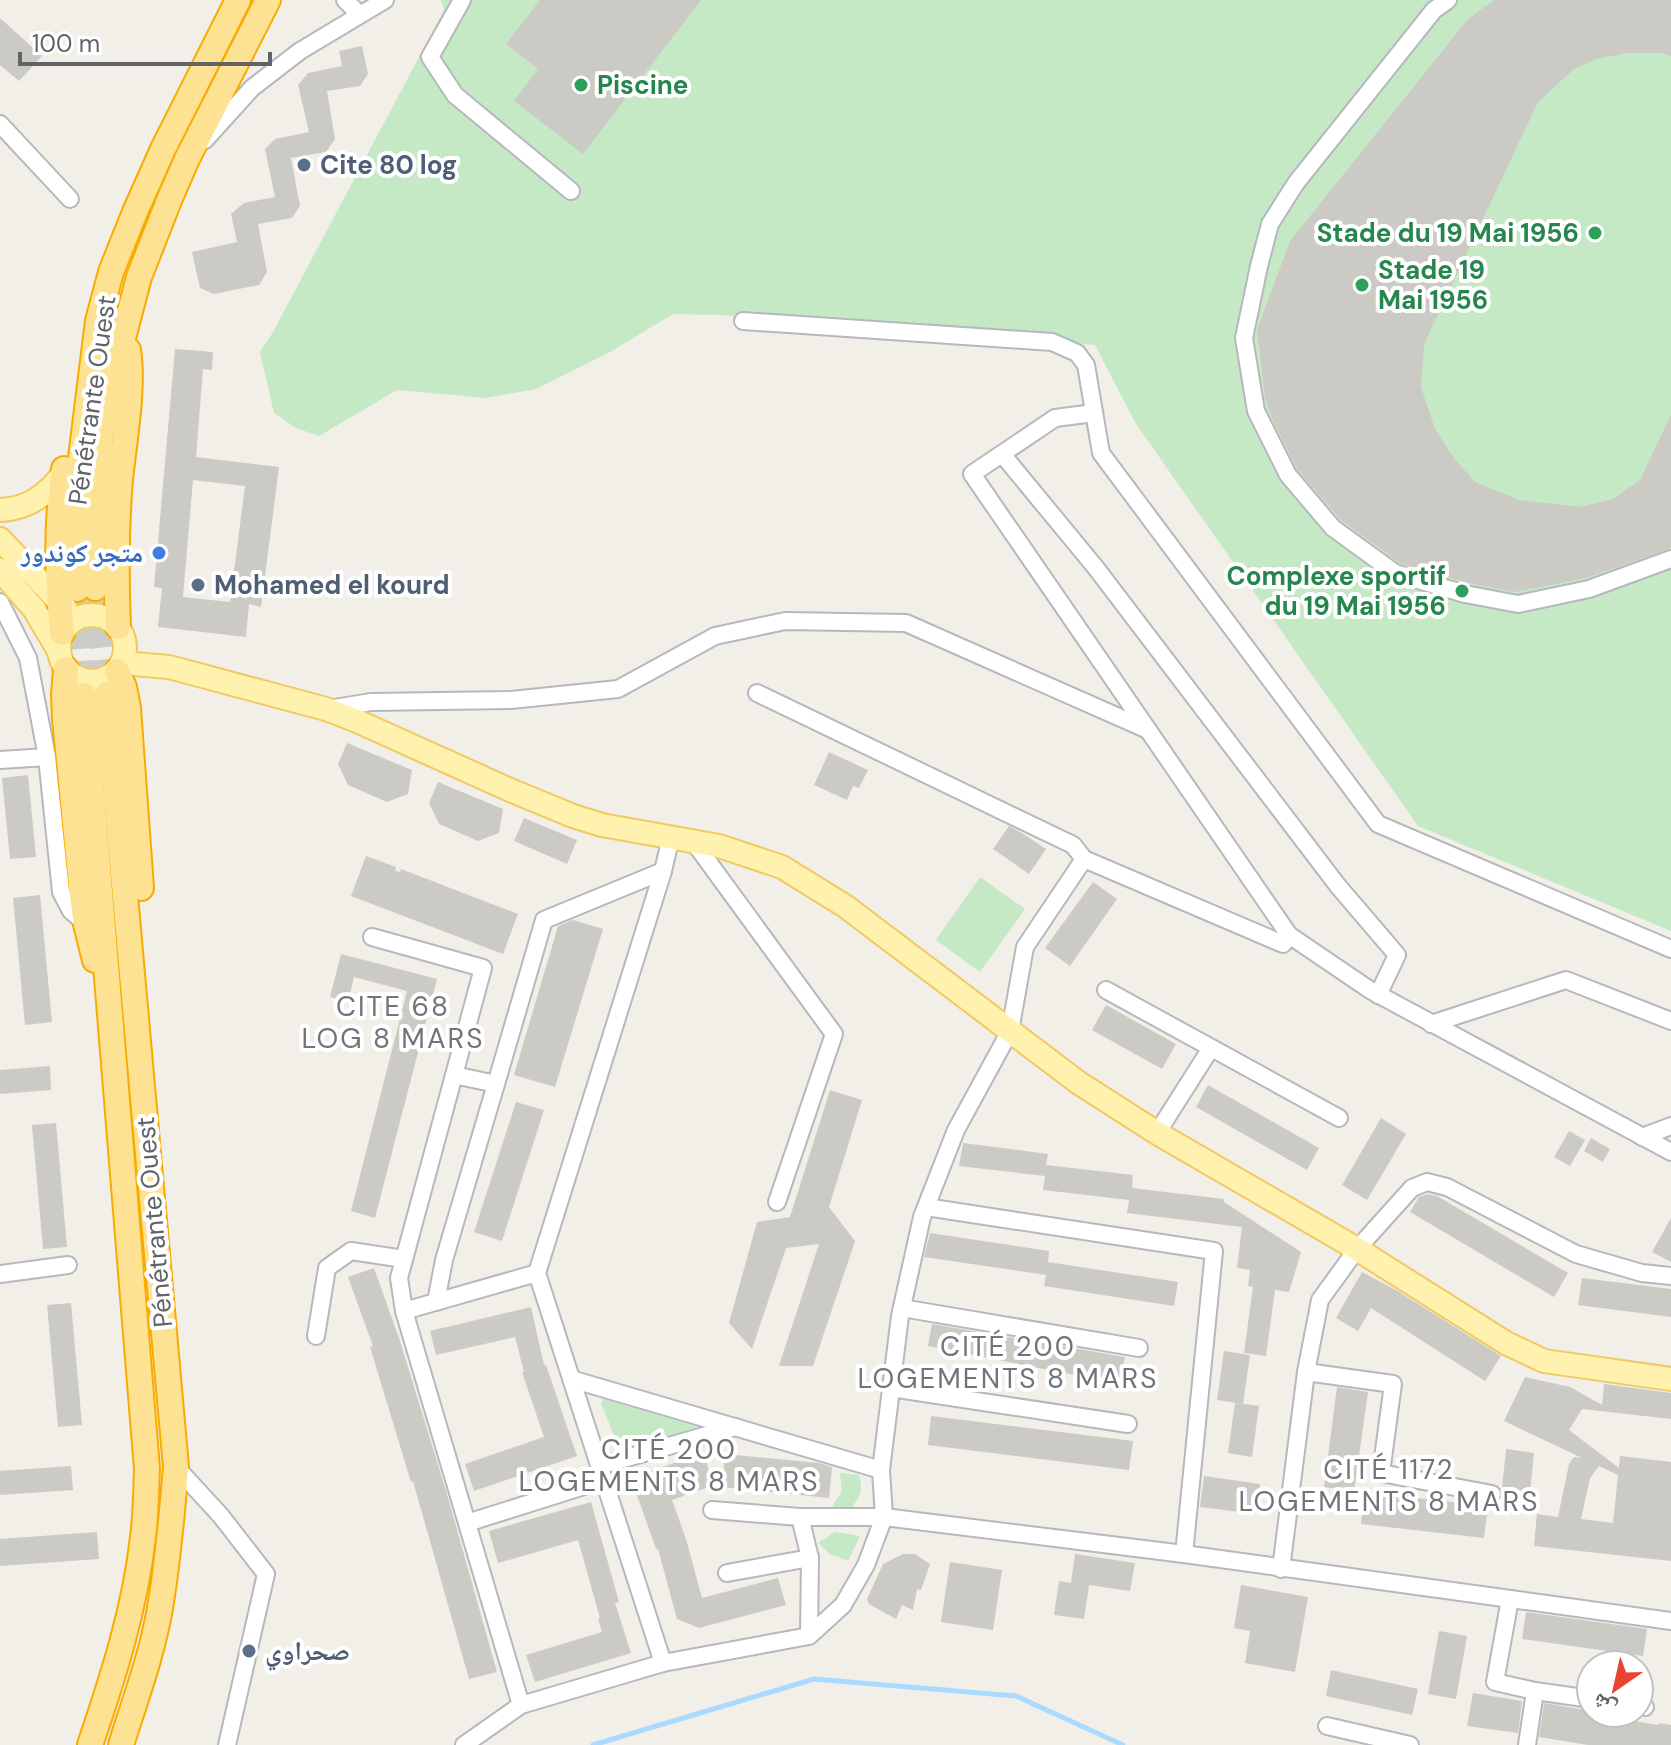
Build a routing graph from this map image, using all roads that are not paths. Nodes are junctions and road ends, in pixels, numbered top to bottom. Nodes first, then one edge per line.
1 (238, 0) edge
2 (268, 0) edge
3 (345, 0) edge
4 (385, 0) edge
5 (462, 0) edge
6 (1448, 0) edge
7 (359, 14) junction
8 (0, 124) edge
9 (187, 159) junction
10 (571, 191) dead end
11 (70, 199) dead end
12 (743, 321) dead end
13 (124, 331) junction
14 (90, 375) junction
15 (1094, 413) junction
16 (1002, 454) junction
17 (63, 474) junction
18 (0, 510) edge
19 (0, 539) edge
20 (1671, 559) edge
21 (0, 570) edge
22 (0, 602) edge
23 (71, 622) junction
24 (121, 631) junction
25 (120, 667) junction
26 (169, 667) junction
27 (757, 693) dead end
28 (326, 709) junction
29 (1148, 730) junction
30 (47, 757) junction
31 (0, 760) edge
32 (682, 839) junction
33 (1084, 859) junction
34 (663, 871) junction
35 (86, 924) junction
36 (1289, 935) junction
37 (372, 937) dead end
38 (1671, 949) edge
39 (1106, 990) dead end
40 (134, 994) junction
41 (1378, 995) junction
42 (110, 1006) junction
43 (1671, 1021) edge
44 (1431, 1024) junction
45 (1010, 1031) junction
46 (1211, 1048) junction
47 (454, 1075) junction
48 (496, 1084) junction
49 (1339, 1118) dead end
50 (1671, 1126) edge
51 (1157, 1133) junction
52 (1642, 1137) junction
53 (1671, 1152) edge
54 (777, 1202) dead end
55 (926, 1207) junction
56 (1357, 1249) junction
57 (404, 1259) junction
58 (68, 1265) dead end
59 (537, 1273) junction
60 (0, 1274) edge
61 (1671, 1276) edge
62 (436, 1302) junction
63 (902, 1308) junction
64 (404, 1311) junction
65 (316, 1336) dead end
66 (1139, 1348) dead end
67 (1306, 1372) junction
68 (571, 1379) junction
69 (1671, 1379) edge
70 (891, 1388) junction
71 (1128, 1424) dead end
72 (735, 1427) junction
73 (176, 1467) junction
74 (881, 1470) junction
75 (601, 1473) junction
76 (1492, 1494) dead end
77 (712, 1510) dead end
78 (800, 1517) junction
79 (884, 1517) junction
80 (467, 1523) junction
81 (1184, 1554) junction
82 (810, 1558) junction
83 (1281, 1569) junction
84 (727, 1573) dead end
85 (1510, 1599) junction
86 (1671, 1621) edge
87 (809, 1636) junction
88 (663, 1663) junction
89 (1535, 1691) junction
90 (1575, 1697) edge
91 (521, 1705) junction
92 (1327, 1726) dead end
93 (90, 1745) edge
94 (121, 1745) edge
95 (227, 1745) edge
96 (464, 1745) edge
97 (1410, 1745) edge
98 (1527, 1745) edge

1 - 14 highway, Pénétrante Ouest
2 - 9 highway, Pénétrante Ouest
3 - 7 street
4 - 7 street
5 - 10 street
6 - 20 street
7 - 9 street
8 - 11 street
9 - 13 highway, Pénétrante Ouest
12 - 15 street
13 - 23 highway, Pénétrante Ouest
13 - 24 highway
14 - 17 highway
14 - 23 highway, Pénétrante Ouest
15 - 16 street
15 - 38 street
16 - 29 street
16 - 41 street
17 - 18 main road
17 - 23 highway
19 - 23 main road
21 - 23 main road
22 - 30 street
23 - 24 main road
23 - 25 main road
23 - 35 highway
24 - 25 main road
24 - 26 main road
25 - 26 main road
25 - 40 highway
26 - 28 main road
27 - 33 street
28 - 29 street
28 - 32 main road
29 - 36 street
30 - 31 street
30 - 35 street
32 - 34 street
32 - 45 main road
32 - 54 street
33 - 36 street
33 - 45 street
34 - 48 street
34 - 59 street
35 - 42 highway
36 - 41 street
37 - 47 street
39 - 46 street
40 - 42 highway, Pénétrante Ouest
40 - 73 highway, Pénétrante Ouest
41 - 44 street
42 - 93 highway, Pénétrante Ouest
43 - 44 street
44 - 52 street
45 - 51 main road
45 - 55 street
46 - 49 street
46 - 51 street
47 - 48 street
47 - 57 street
48 - 62 street
50 - 52 street
51 - 56 main road
52 - 53 street
55 - 63 street
55 - 81 street
56 - 61 street
56 - 67 street
56 - 69 main road
57 - 64 street
57 - 65 street
58 - 60 street
59 - 62 street
59 - 68 street
62 - 64 street
63 - 66 street
63 - 70 street
64 - 80 street
67 - 76 street
67 - 83 street
68 - 72 street
68 - 75 street
70 - 71 street
70 - 74 street
72 - 74 street
72 - 75 street
73 - 94 highway, Pénétrante Ouest
73 - 95 street
74 - 79 street
75 - 80 street
75 - 88 street
77 - 78 street
78 - 79 street
78 - 82 street
79 - 81 street
79 - 87 street
80 - 91 street
81 - 83 street
82 - 84 street
82 - 87 street
83 - 85 street
85 - 86 street
85 - 89 street
87 - 88 street
88 - 91 street
89 - 90 street
89 - 98 street
91 - 96 street
92 - 97 street

